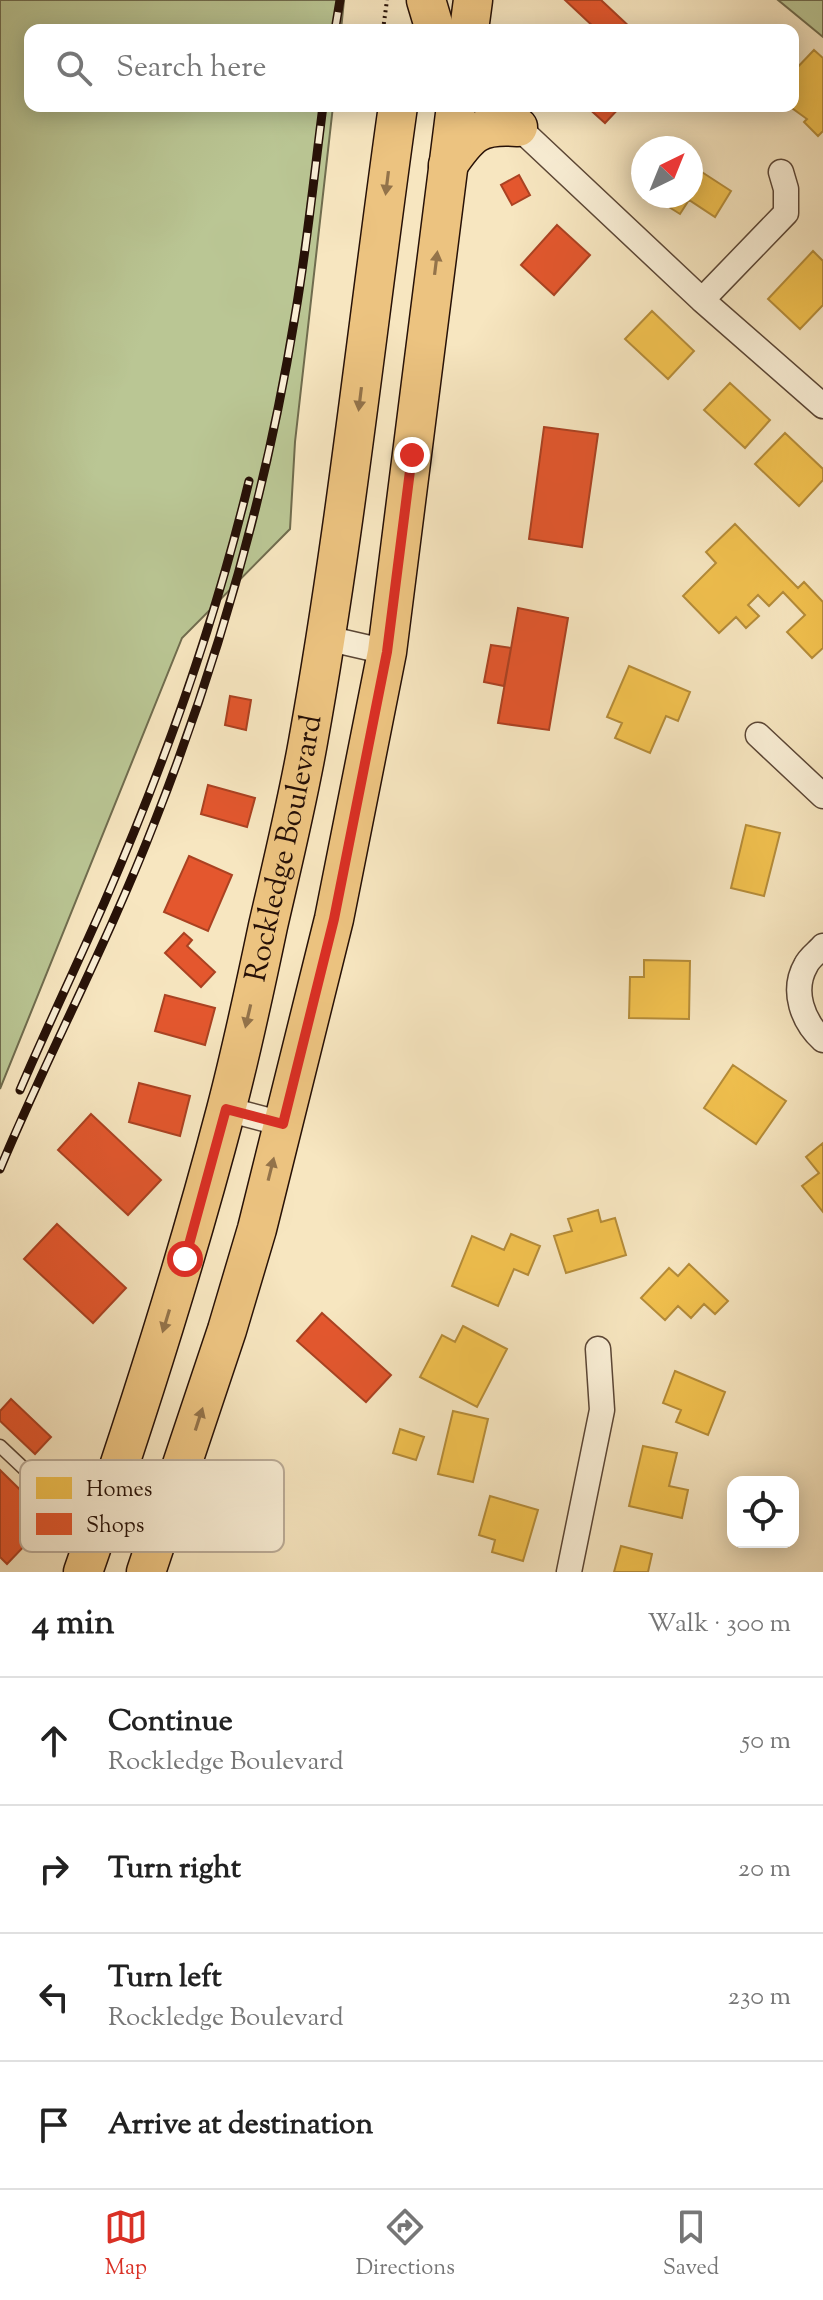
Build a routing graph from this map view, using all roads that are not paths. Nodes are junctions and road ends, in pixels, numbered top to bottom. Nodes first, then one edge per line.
1 (412, 0) edge
2 (426, 0) edge
3 (473, 0) edge
4 (409, 24) edge
5 (433, 24) edge
6 (470, 24) edge
7 (397, 112) edge
8 (456, 112) edge
9 (506, 116) edge
10 (448, 165) junction
11 (781, 172) dead end
12 (702, 300) junction
13 (823, 406) edge
14 (326, 638) junction
15 (387, 652) junction
16 (758, 735) dead end
17 (823, 796) edge
18 (823, 946) edge
19 (823, 1040) edge
20 (226, 1109) junction
21 (283, 1124) junction
22 (598, 1349) dead end
23 (0, 1446) edge
24 (122, 1460) edge
25 (184, 1460) edge
26 (20, 1465) edge
27 (90, 1552) edge
28 (153, 1552) edge
29 (83, 1572) edge
30 (146, 1572) edge
31 (569, 1572) edge

1 - 4 main road
2 - 5 main road
3 - 6 main road
7 -> 14 main road, Rockledge Boulevard
8 - 10 main road, Rockledge Boulevard
9 - 10 main road
9 - 12 street
15 -> 10 main road, Rockledge Boulevard
11 - 12 street
12 - 13 street
14 - 15 street
14 -> 20 main road, Rockledge Boulevard
15 - 21 main road, Rockledge Boulevard
16 - 17 street
18 - 19 street
20 - 21 street
20 -> 24 main road, Rockledge Boulevard
25 -> 21 main road, Rockledge Boulevard
22 - 31 street
23 - 26 lane
27 - 29 main road, Rockledge Boulevard
30 -> 28 main road, Rockledge Boulevard

